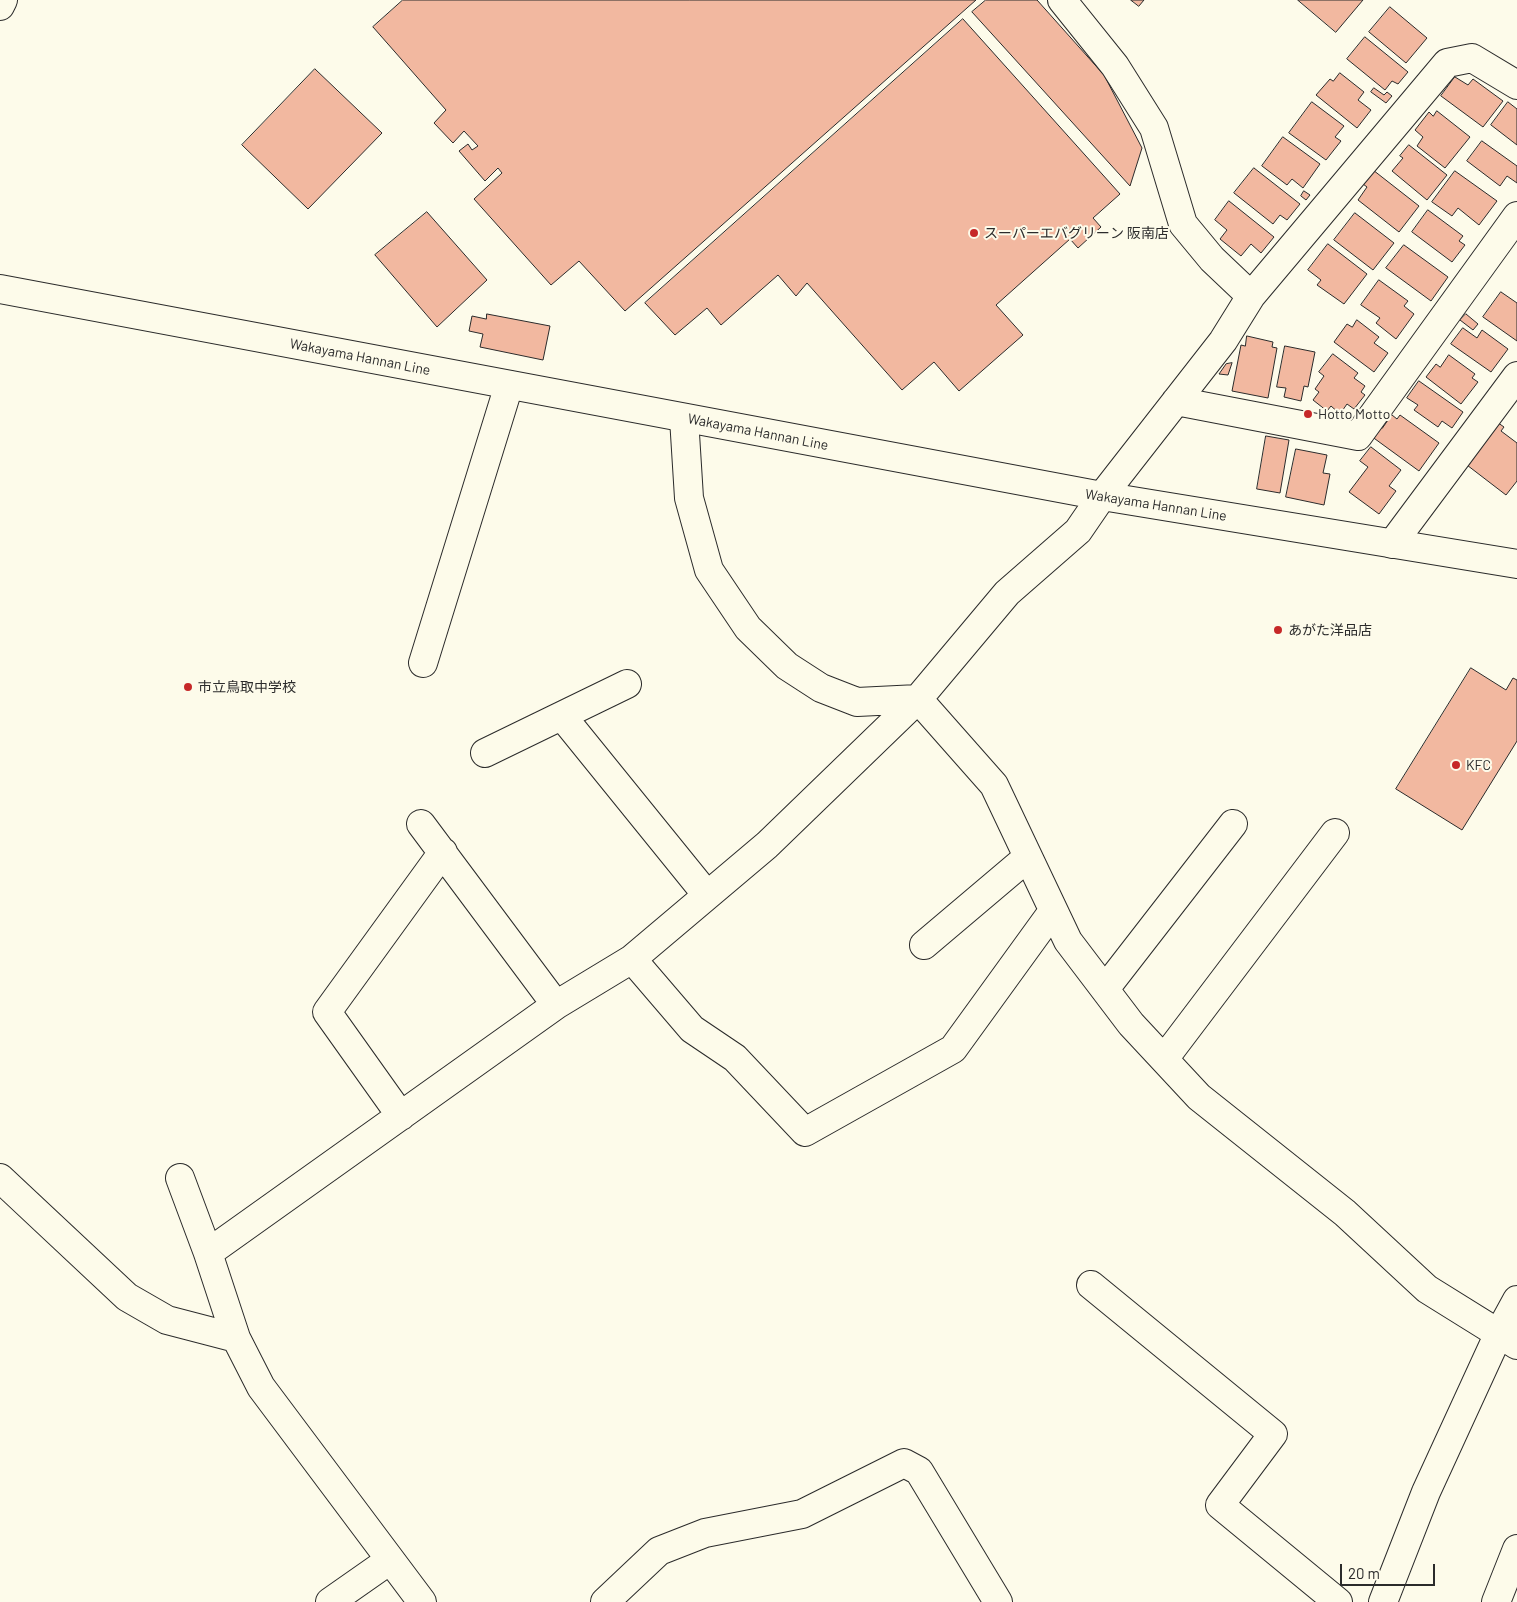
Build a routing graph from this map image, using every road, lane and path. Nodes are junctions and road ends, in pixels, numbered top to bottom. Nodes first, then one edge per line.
1 (3, 0) edge
2 (1062, 0) edge
3 (0, 6) edge
4 (1517, 85) edge
5 (1517, 216) edge
6 (0, 289) edge
7 (1251, 296) junction
8 (1517, 376) edge
9 (509, 385) junction
10 (1176, 401) junction
11 (684, 418) junction
12 (1102, 496) junction
13 (1392, 544) junction
14 (1517, 564) edge
15 (423, 663) dead end
16 (628, 684) dead end
17 (918, 699) junction
18 (562, 716) junction
19 (485, 753) dead end
20 (421, 824) dead end
21 (1233, 824) dead end
22 (1335, 833) dead end
23 (443, 852) junction
24 (1028, 857) junction
25 (707, 895) junction
26 (1053, 911) junction
27 (924, 945) dead end
28 (632, 959) junction
29 (1105, 989) junction
30 (556, 1005) junction
31 (1164, 1059) junction
32 (401, 1116) junction
33 (0, 1178) edge
34 (180, 1178) dead end
35 (208, 1253) junction
36 (1090, 1286) dead end
37 (1517, 1300) edge
38 (236, 1338) junction
39 (1508, 1339) edge
40 (1517, 1549) edge
41 (390, 1560) junction
42 (330, 1602) edge
43 (422, 1602) edge
44 (605, 1602) edge
45 (998, 1602) edge
46 (1338, 1602) edge
47 (1384, 1602) edge
48 (1496, 1602) edge

1 - 3 street
2 - 7 street
4 - 7 street
5 - 10 street
6 - 9 street, Wakayama Hannan Line
7 - 10 street
8 - 13 street
9 - 11 street, Wakayama Hannan Line
9 - 15 street
10 - 12 street
11 - 12 street, Wakayama Hannan Line
11 - 17 street
12 - 13 street, Wakayama Hannan Line
12 - 17 street
13 - 14 street, Wakayama Hannan Line
16 - 18 street
17 - 24 street
17 - 25 street
18 - 19 street
18 - 25 street
20 - 23 street
21 - 29 street
22 - 31 street
23 - 30 street
23 - 32 street
24 - 26 street
24 - 27 street
25 - 28 street
26 - 28 street
26 - 29 street
28 - 30 street
29 - 31 street
30 - 32 street
31 - 39 street
32 - 35 street
33 - 38 street
34 - 35 street
35 - 38 street
36 - 46 street
37 - 39 street
38 - 41 street
39 - 47 street
40 - 48 street
41 - 42 street
41 - 43 street
44 - 45 street

